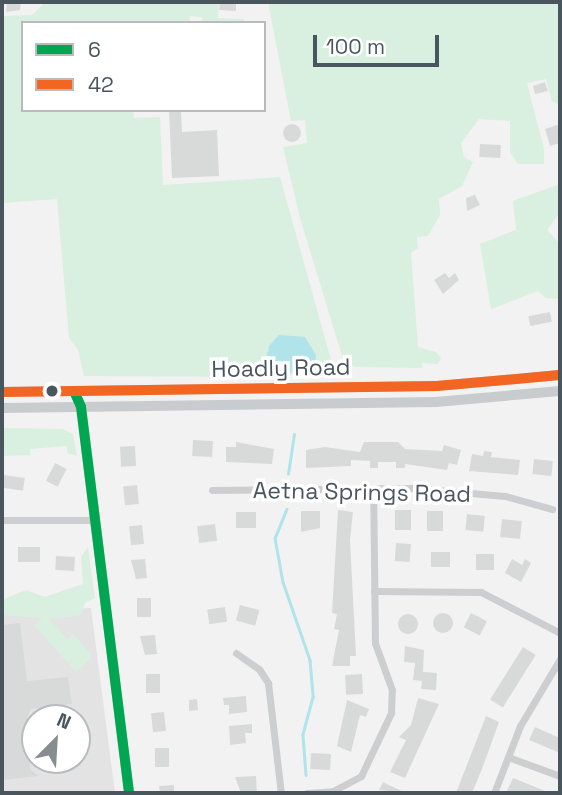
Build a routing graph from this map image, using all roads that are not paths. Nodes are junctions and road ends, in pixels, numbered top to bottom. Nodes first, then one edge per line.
1 (560, 375) edge
2 (74, 391) junction
3 (560, 391) edge
4 (2, 392) edge
5 (81, 407) junction
6 (2, 408) edge
7 (373, 489) junction
8 (212, 490) dead end
9 (552, 509) dead end
10 (2, 520) edge
11 (96, 520) junction
12 (374, 591) junction
13 (560, 633) edge
14 (236, 653) dead end
15 (560, 659) edge
16 (508, 757) junction
17 (560, 776) edge
18 (129, 793) edge
19 (281, 793) edge
20 (307, 793) edge
21 (494, 793) edge

1 - 2 main road, Hoadly Road
2 - 4 main road, Hoadly Road
2 - 5 street
3 - 5 main road, Hoadly Road
5 - 6 main road, Hoadly Road
5 - 11 street
7 - 8 street, Aetna Springs Road
7 - 9 street, Aetna Springs Road
7 - 12 street
10 - 11 street
11 - 18 street
12 - 13 street
12 - 20 street
14 - 19 street
15 - 16 street
16 - 17 street
16 - 21 street

